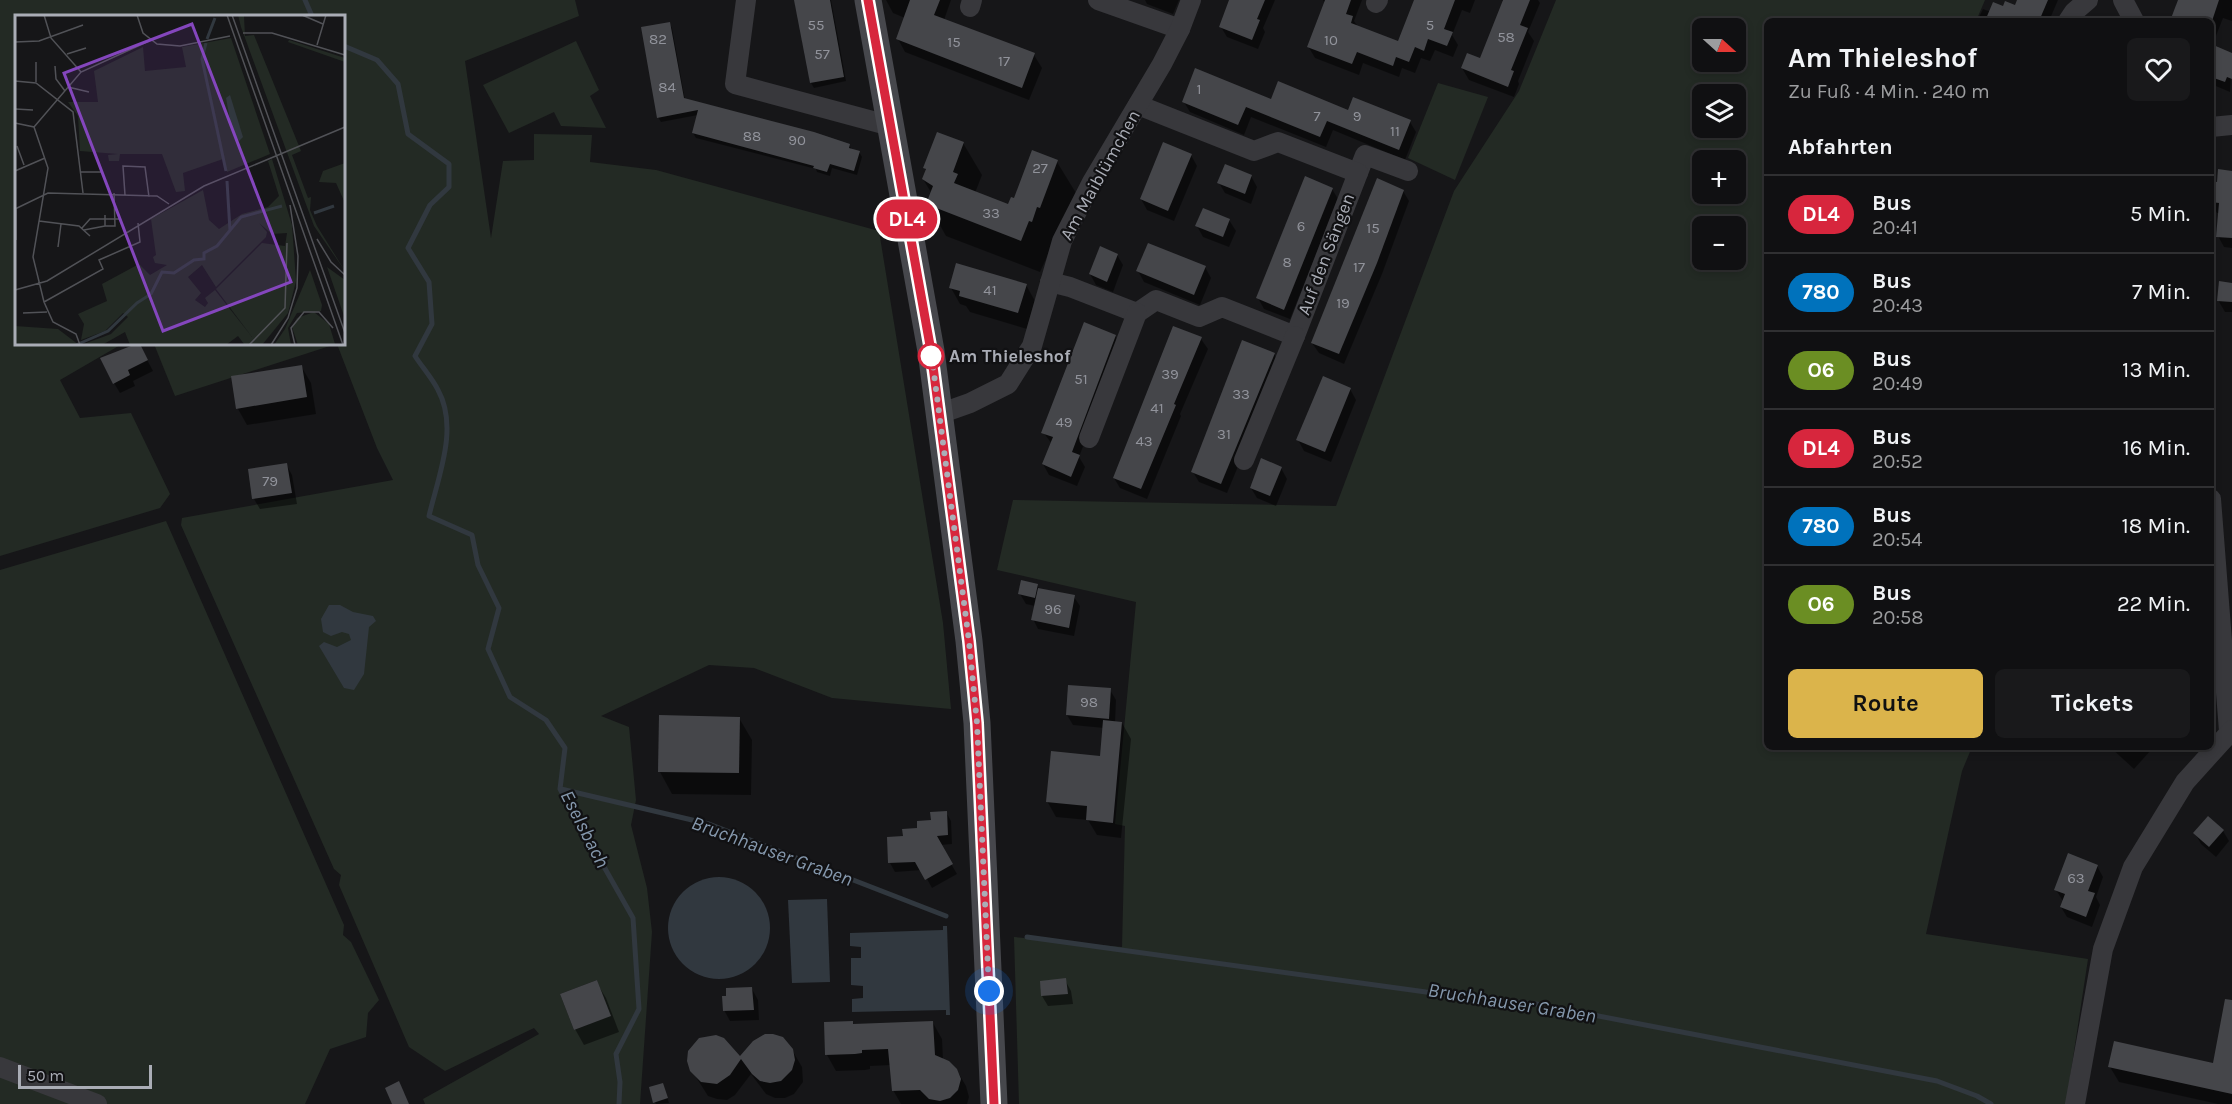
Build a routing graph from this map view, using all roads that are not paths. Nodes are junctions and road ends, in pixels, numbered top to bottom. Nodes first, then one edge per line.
1 (746, 0) edge
2 (868, 0) edge
3 (1098, 0) edge
4 (1191, 0) edge
5 (2088, 0) edge
6 (2123, 0) edge
7 (2070, 18) edge
8 (2132, 18) edge
9 (1180, 29) junction
10 (1138, 105) junction
11 (2232, 125) edge
12 (891, 126) junction
13 (2214, 127) edge
14 (1408, 171) dead end
15 (1358, 173) junction
16 (1050, 282) junction
17 (1137, 313) junction
18 (1294, 336) junction
19 (939, 414) junction
20 (1089, 438) dead end
21 (1244, 460) dead end
22 (2214, 534) edge
23 (2231, 731) edge
24 (2214, 750) edge
25 (2214, 750) edge
26 (0, 1067) edge
27 (97, 1104) edge
28 (994, 1104) edge
29 (2075, 1104) edge

1 - 12 street
2 - 12 street
3 - 9 street
4 - 9 street, Am Maiblümchen
5 - 7 street
6 - 8 street
9 - 10 street, Am Maiblümchen
10 - 15 street, Auf den Sängen
10 - 16 street, Am Maiblümchen
11 - 13 street
12 - 19 street
14 - 15 street, Auf den Sängen
15 - 18 street, Auf den Sängen
16 - 17 street
16 - 19 street, Am Maiblümchen
17 - 18 street, Auf den Sängen
17 - 20 street
18 - 21 street, Auf den Sängen
19 - 28 street
22 - 23 street
23 - 24 street
25 - 29 street
26 - 27 street

